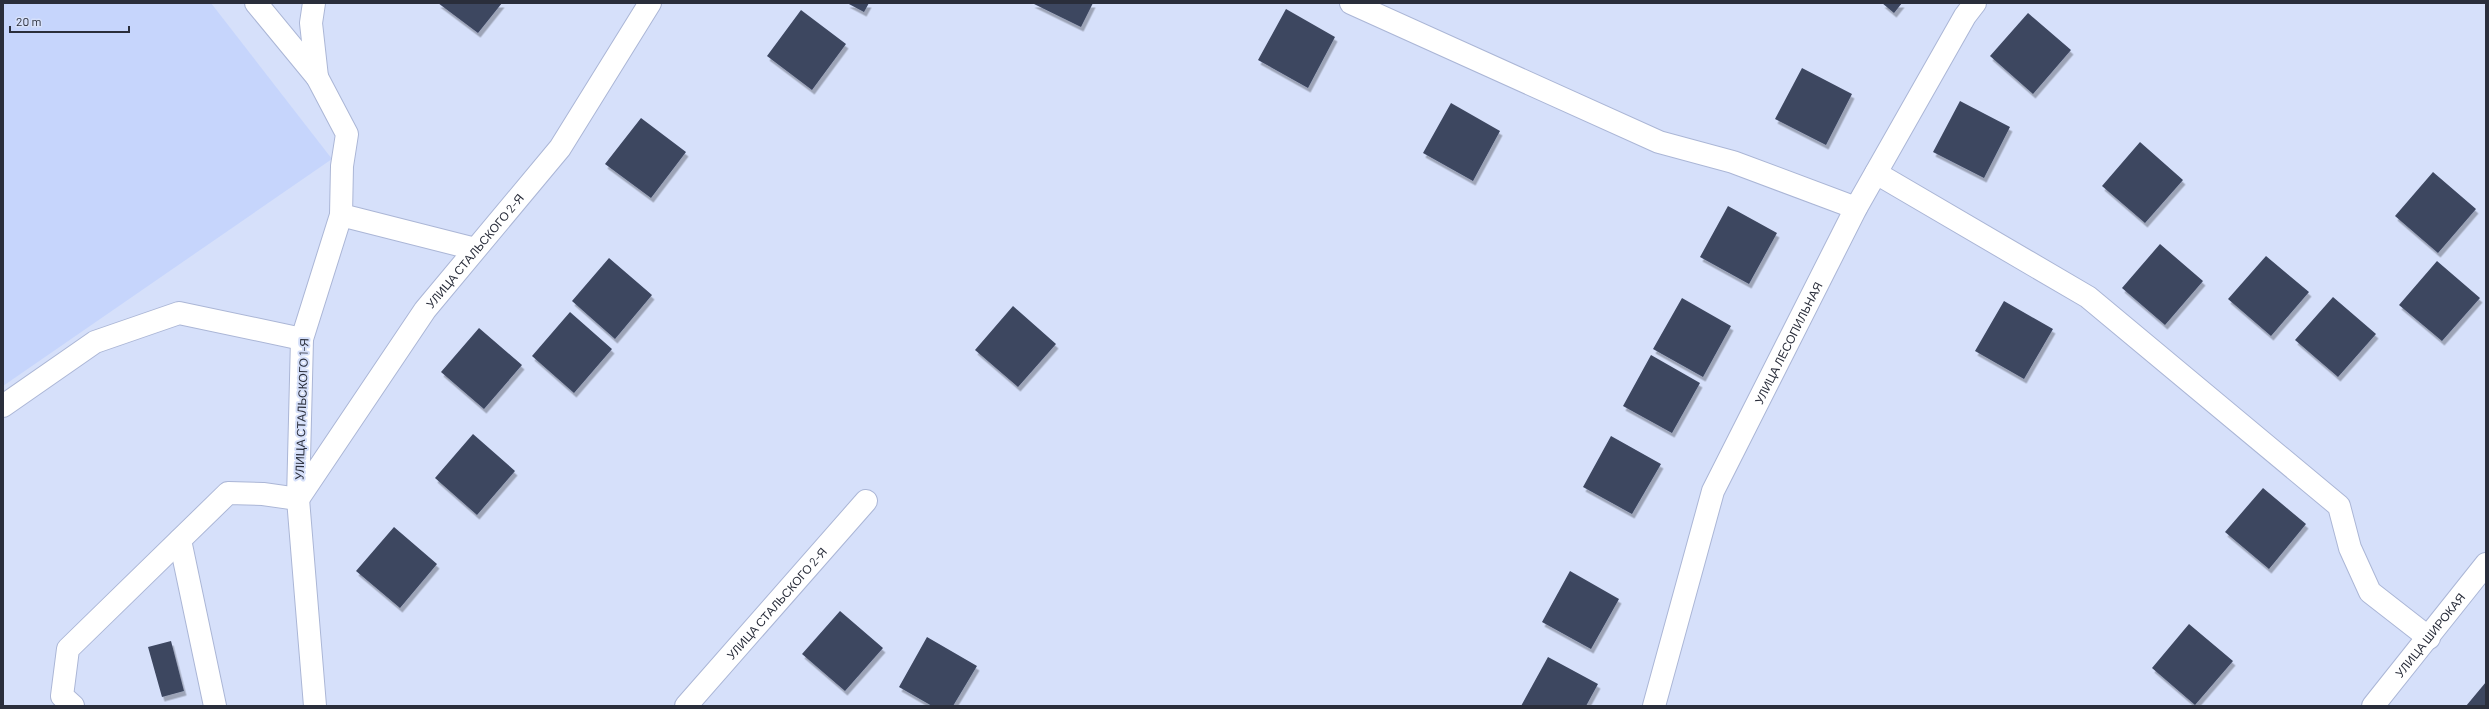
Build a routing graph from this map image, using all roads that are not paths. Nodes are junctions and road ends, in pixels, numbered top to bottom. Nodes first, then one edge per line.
1 (256, 3) edge
2 (314, 3) edge
3 (650, 3) edge
4 (1351, 3) edge
5 (1975, 3) edge
6 (316, 77) junction
7 (1876, 173) junction
8 (1856, 208) junction
9 (341, 215) junction
10 (475, 249) junction
11 (302, 339) junction
12 (3, 406) edge
13 (298, 499) junction
14 (866, 501) dead end
15 (180, 540) junction
16 (2486, 564) edge
17 (2429, 638) junction
18 (73, 706) edge
19 (215, 706) edge
20 (315, 706) edge
21 (686, 706) edge
22 (1654, 706) edge
23 (2373, 706) edge

1 - 6 street
2 - 6 street
3 - 10 street, УЛИЦА СТАЛЬСКОГО 2-Я
4 - 8 street
5 - 7 street, УЛИЦА ЛЕСОПИЛЬНАЯ
6 - 9 street, УЛИЦА СТАЛЬСКОГО 1-Я
7 - 8 street, УЛИЦА ЛЕСОПИЛЬНАЯ
7 - 17 street
8 - 22 street, УЛИЦА ЛЕСОПИЛЬНАЯ
9 - 10 street
9 - 11 street, УЛИЦА СТАЛЬСКОГО 1-Я
10 - 13 street, УЛИЦА СТАЛЬСКОГО 2-Я
11 - 12 street
11 - 13 street, УЛИЦА СТАЛЬСКОГО 1-Я
13 - 15 street
13 - 20 street, УЛИЦА СТАЛЬСКОГО 1-Я
14 - 21 street, УЛИЦА СТАЛЬСКОГО 2-Я
15 - 18 street
15 - 19 street
16 - 17 street, УЛИЦА ШИРОКАЯ
17 - 23 street, УЛИЦА ШИРОКАЯ

